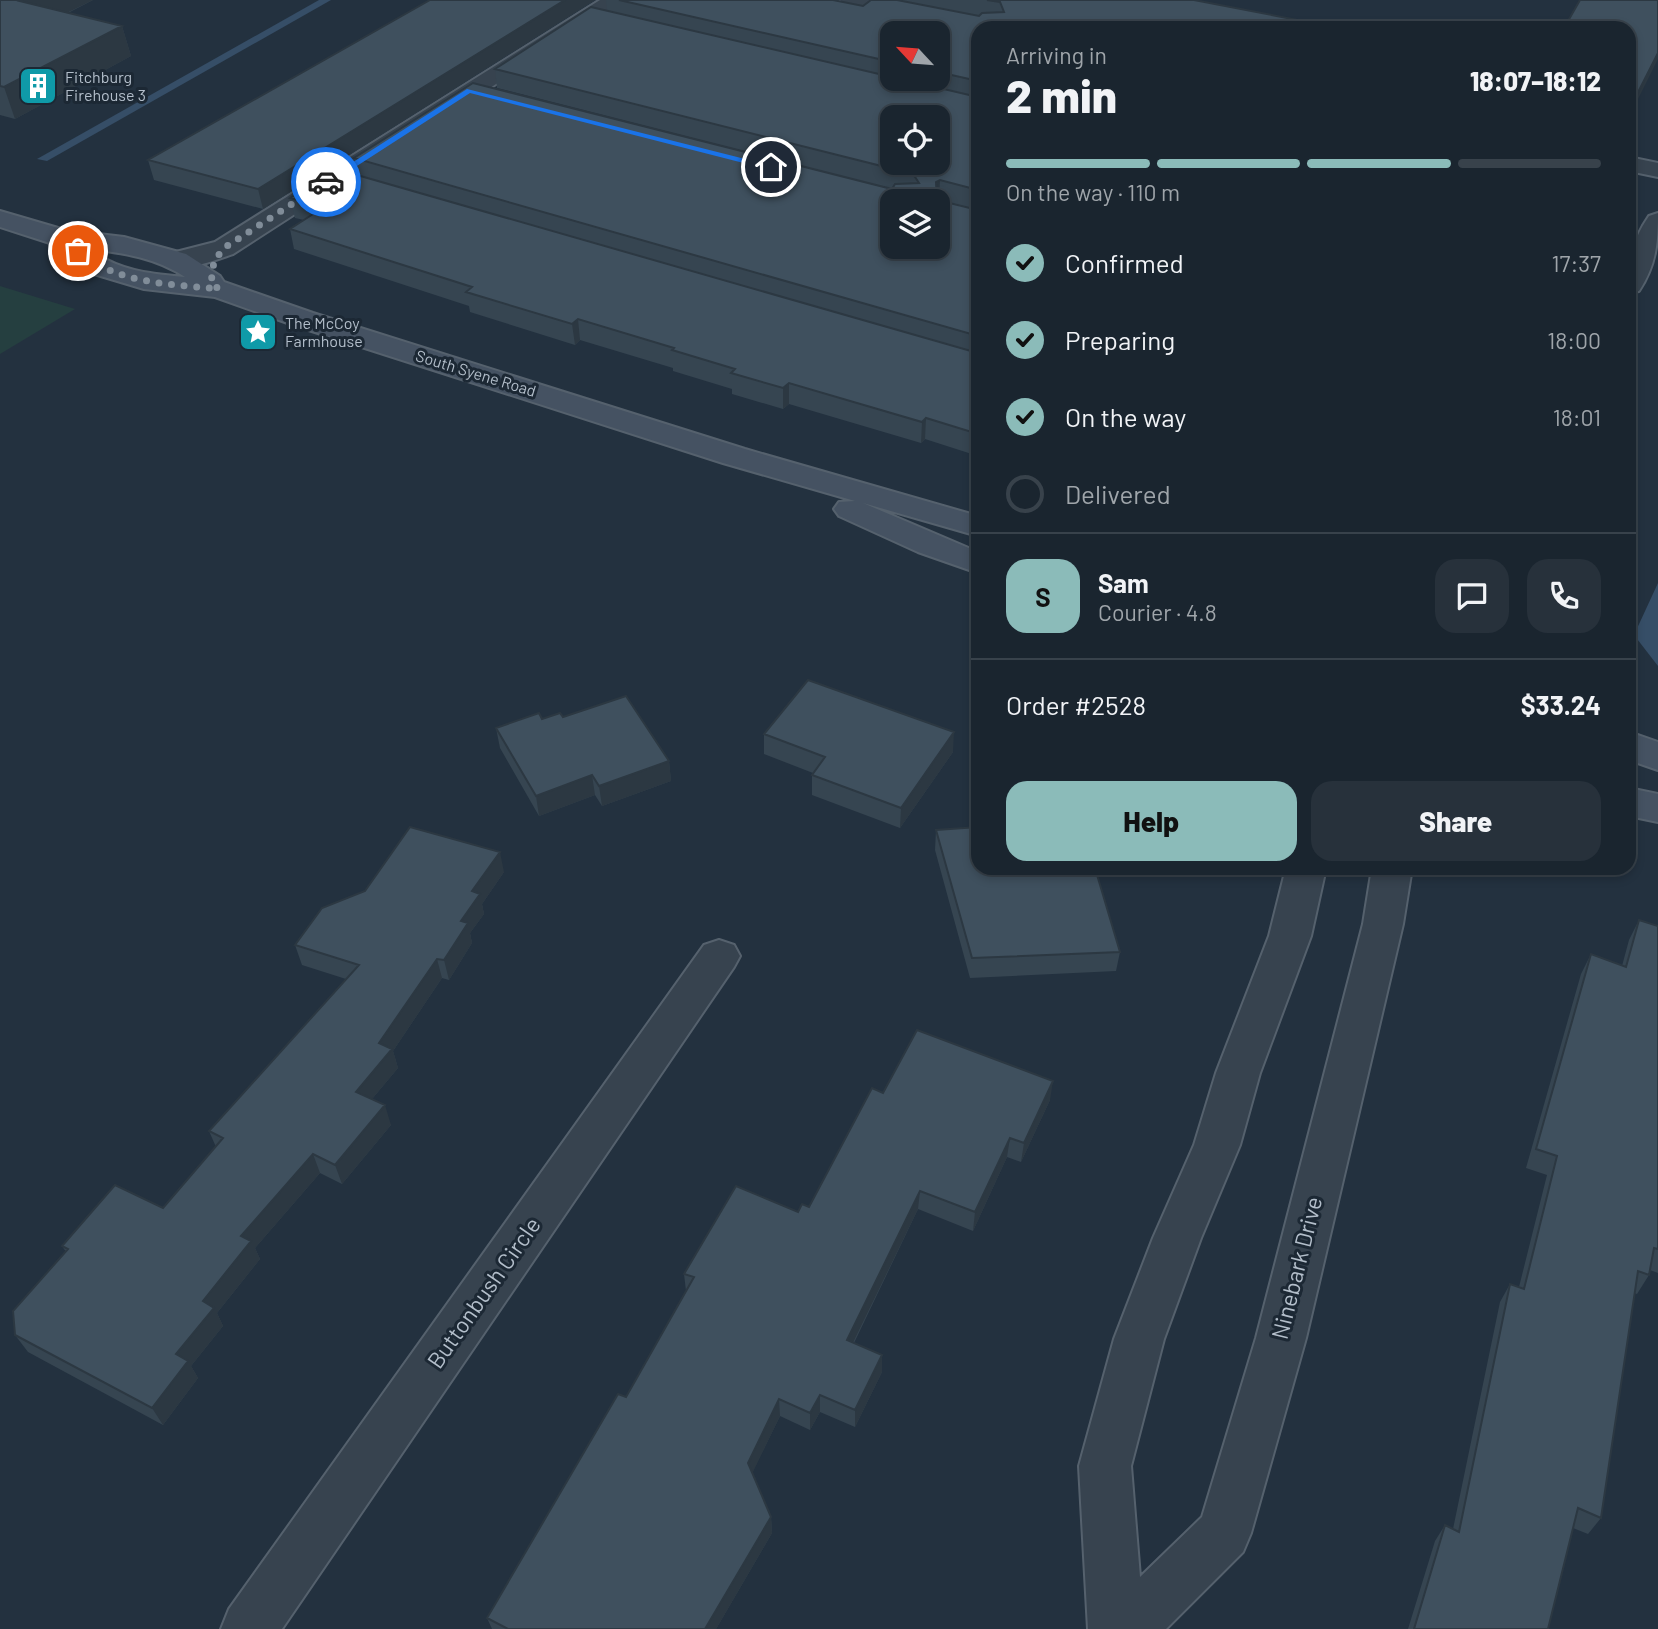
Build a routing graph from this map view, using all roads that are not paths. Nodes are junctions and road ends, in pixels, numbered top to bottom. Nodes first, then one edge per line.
1 (615, 0) edge
2 (852, 0) edge
3 (971, 24) edge
4 (469, 90) junction
5 (505, 100) edge
6 (1636, 165) edge
7 (1658, 170) edge
8 (0, 219) edge
9 (1658, 220) edge
10 (62, 238) junction
11 (224, 248) junction
12 (177, 260) junction
13 (1636, 269) edge
14 (215, 286) junction
15 (734, 456) junction
16 (971, 524) edge
17 (971, 560) edge
18 (1636, 748) edge
19 (1658, 757) edge
20 (1636, 803) edge
21 (1658, 808) edge
22 (1304, 875) edge
23 (1391, 875) edge
24 (719, 957) dead end
25 (249, 1629) edge
26 (1116, 1629) edge
27 (1127, 1629) edge

1 - 4 street
2 - 3 street
4 - 5 street
4 - 11 street
6 - 7 street
8 - 10 street, South Syene Road
9 - 13 street
10 - 12 street, South Syene Road
10 - 14 street, South Syene Road
11 - 12 street
11 - 14 street
12 - 14 street, South Syene Road
14 - 15 street, South Syene Road
15 - 16 street, South Syene Road
15 - 17 street, South Syene Road
18 - 19 street
20 - 21 street
22 - 26 street
23 - 27 street, Ninebark Drive
24 - 25 street, Buttonbush Circle

